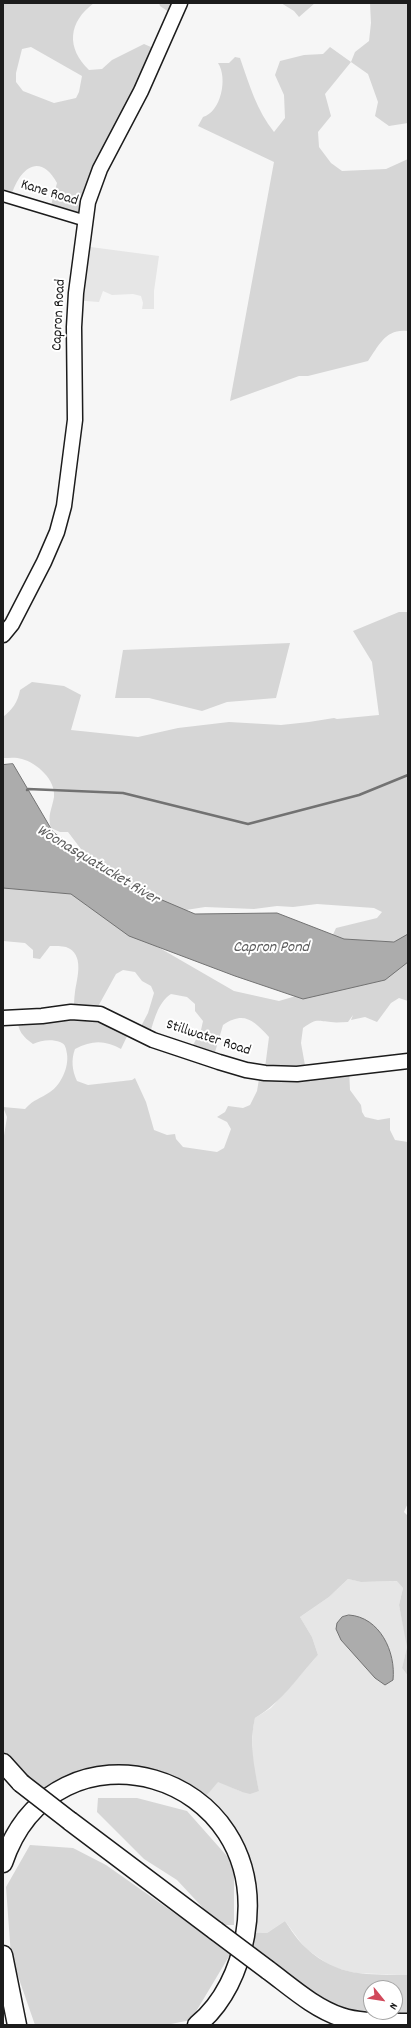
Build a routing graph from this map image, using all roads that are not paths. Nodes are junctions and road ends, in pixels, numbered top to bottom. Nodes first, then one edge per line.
1 (180, 3) edge
2 (3, 196) edge
3 (86, 221) junction
4 (3, 635) edge
5 (3, 1018) edge
6 (408, 1061) edge
7 (3, 1763) edge
8 (3, 1863) edge
9 (3, 1955) edge
10 (3, 1986) edge
11 (408, 2023) edge
12 (16, 2025) edge
13 (197, 2025) edge

1 - 3 street, Capron Road
2 - 3 street, Kane Road
3 - 4 street, Capron Road
5 - 6 street, Stillwater Road
7 - 11 highway, bridge
8 - 13 highway
9 - 12 highway
10 - 12 highway

